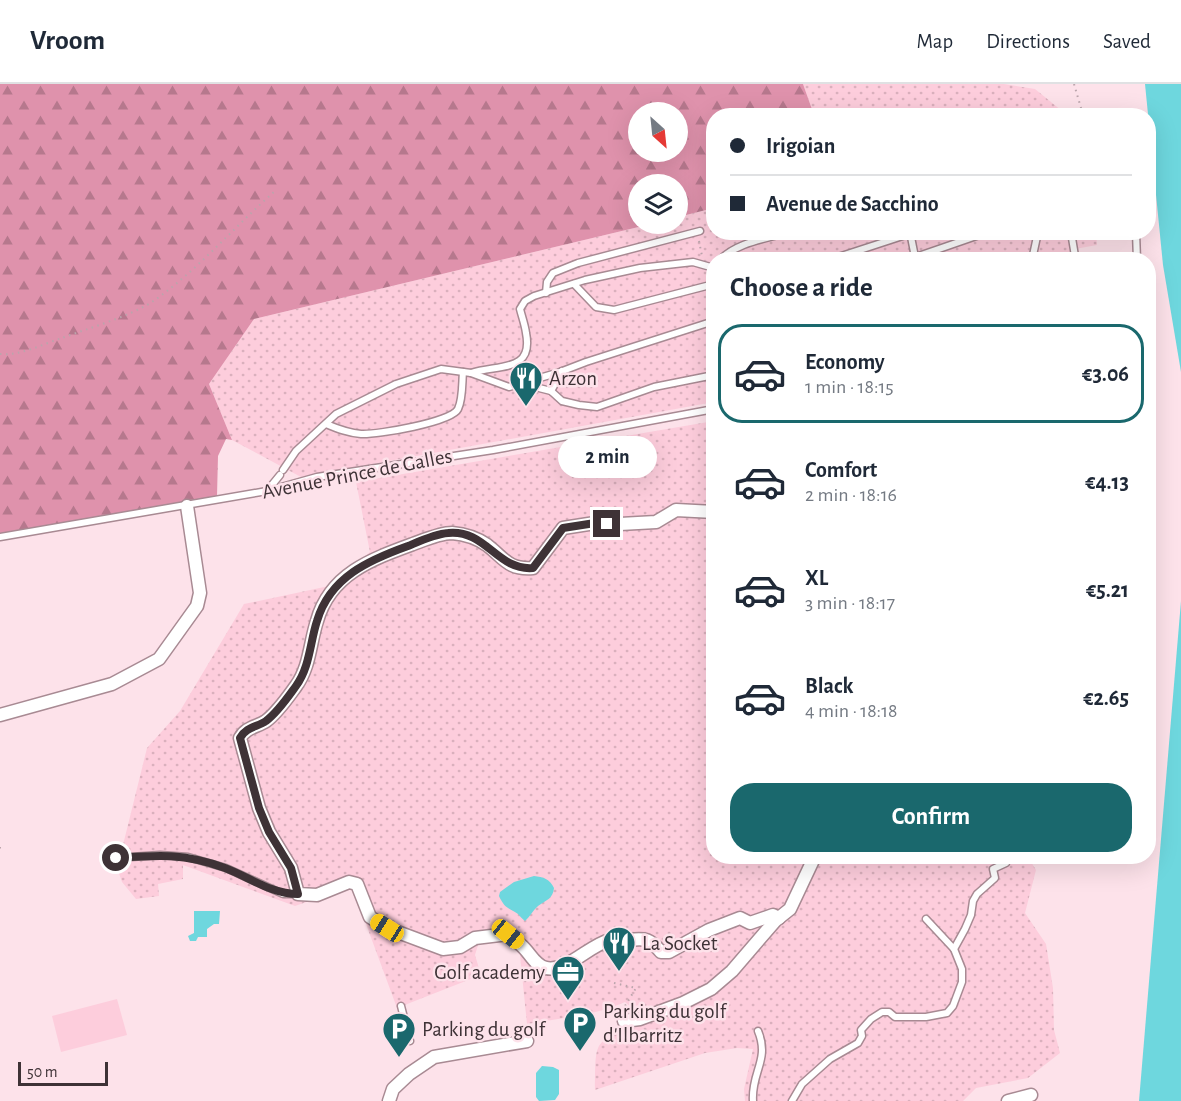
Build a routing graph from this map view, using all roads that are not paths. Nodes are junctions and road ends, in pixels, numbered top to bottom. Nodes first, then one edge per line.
1 (699, 232) road end
2 (762, 240) edge
3 (890, 240) edge
4 (965, 240) edge
5 (728, 252) edge
6 (854, 252) edge
7 (930, 252) edge
8 (706, 266) edge
9 (574, 284) junction
10 (706, 286) edge
11 (546, 293) junction
12 (706, 324) edge
13 (562, 371) junction
14 (467, 372) junction
15 (706, 377) edge
16 (521, 383) junction
17 (551, 391) junction
18 (706, 410) edge
19 (326, 424) junction
20 (267, 491) junction
21 (187, 506) junction
22 (706, 512) edge
23 (0, 537) edge
24 (0, 715) edge
25 (116, 858) dead end
26 (811, 864) edge
27 (1003, 864) edge
28 (298, 894) junction
29 (779, 918) junction
30 (926, 919) dead end
31 (954, 950) junction
32 (401, 1006) dead end
33 (624, 1021) dead end
34 (758, 1031) dead end
35 (410, 1041) dead end
36 (527, 1041) dead end
37 (1030, 1095) dead end
38 (389, 1101) edge
39 (753, 1101) edge
40 (792, 1101) edge
41 (1008, 1101) edge

1 - 11 lane
2 - 5 lane
3 - 6 lane
4 - 7 lane
8 - 9 lane
9 - 10 lane
9 - 11 lane
11 - 14 lane
12 - 13 lane
13 - 16 lane
13 - 17 lane
14 - 16 lane
14 - 19 lane
14 - 19 lane
15 - 17 lane
16 - 17 lane
18 - 20 lane, Avenue Prince de Galles
19 - 20 lane
20 - 21 lane, Avenue Prince de Galles
21 - 23 lane, Avenue Prince de Galles
21 - 24 street
22 - 28 street
25 - 28 lane
26 - 29 street
27 - 31 lane
28 - 29 street
29 - 33 street
30 - 31 lane
31 - 40 lane
32 - 35 lane
34 - 39 lane
36 - 38 street
37 - 41 street

